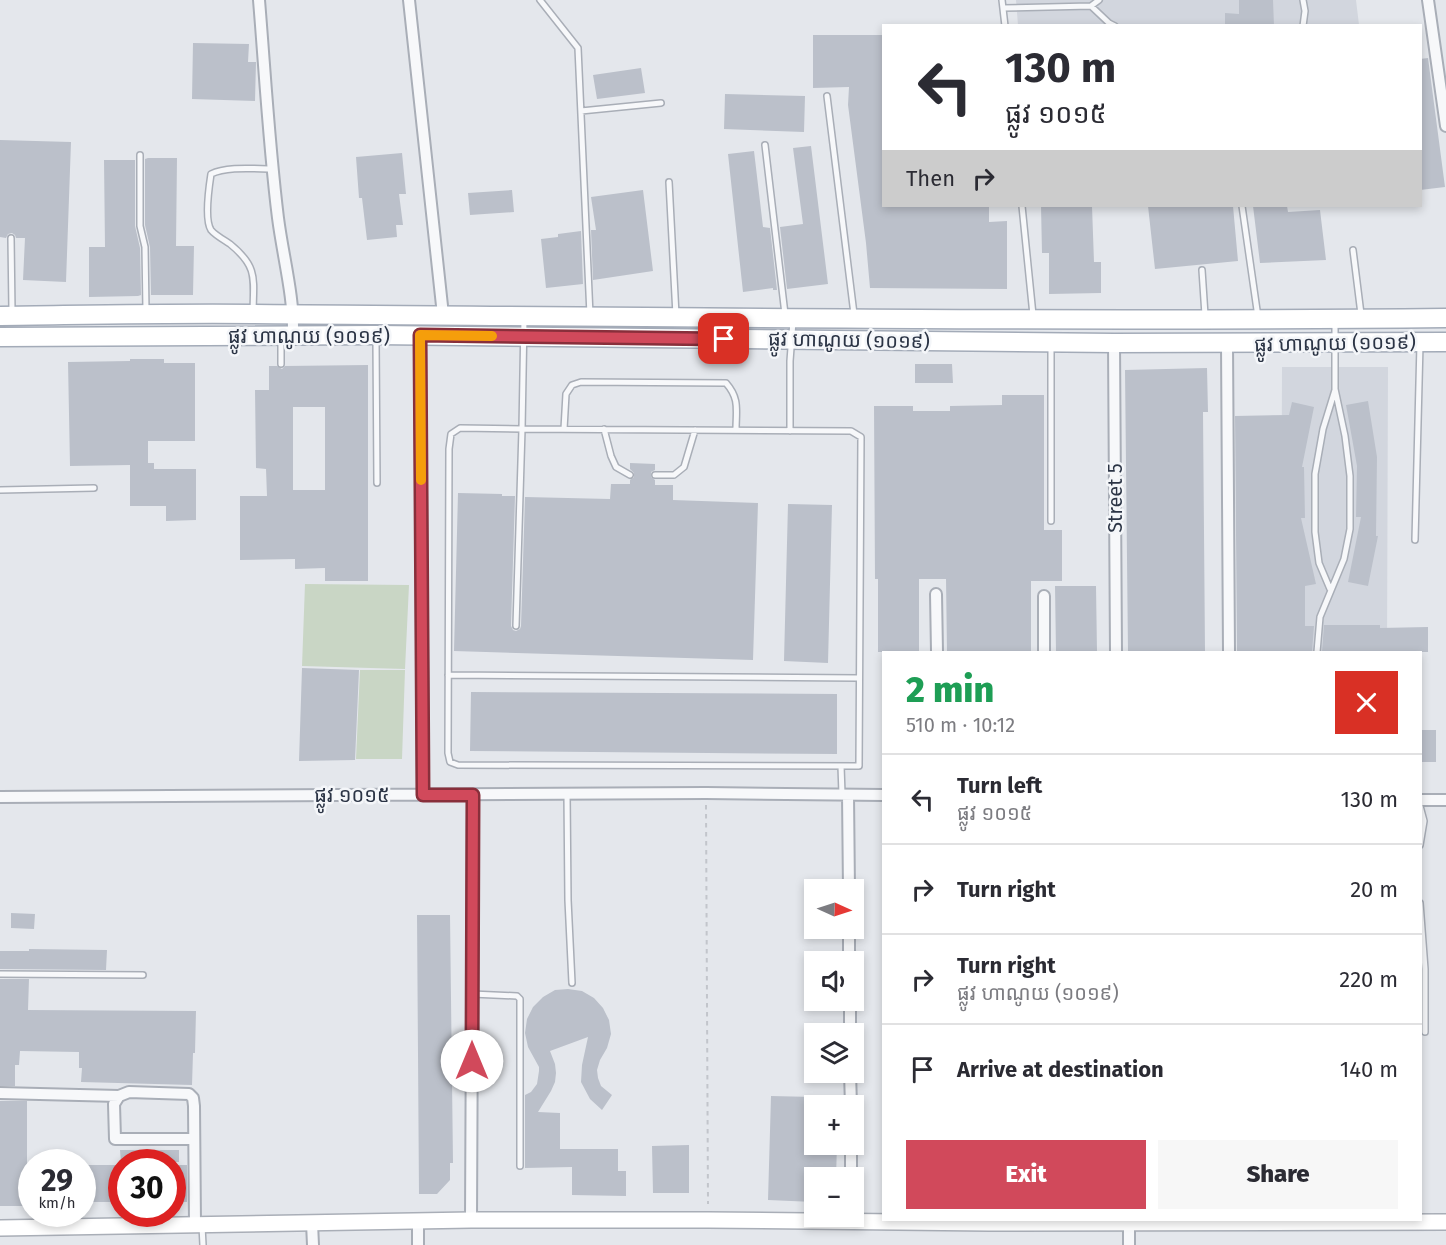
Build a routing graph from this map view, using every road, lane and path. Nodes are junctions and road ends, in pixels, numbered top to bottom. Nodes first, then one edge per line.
1 (259, 0) edge
2 (409, 0) edge
3 (540, 0) edge
4 (1002, 0) edge
5 (1099, 0) edge
6 (1303, 0) edge
7 (1428, 0) edge
8 (1091, 6) junction
9 (1003, 8) junction
10 (1005, 24) edge
11 (1111, 24) edge
12 (1303, 24) edge
13 (827, 96) dead end
14 (661, 103) dead end
15 (581, 111) junction
16 (1446, 126) edge
17 (765, 145) dead end
18 (140, 155) dead end
19 (273, 169) junction
20 (669, 182) dead end
21 (1022, 207) edge
22 (1242, 207) edge
23 (11, 238) dead end
24 (1353, 250) dead end
25 (1202, 270) dead end
26 (253, 314) junction
27 (146, 315) junction
28 (294, 315) junction
29 (443, 315) junction
30 (525, 315) junction
31 (6, 316) edge
32 (590, 316) junction
33 (676, 317) junction
34 (789, 318) junction
35 (1446, 318) edge
36 (855, 319) junction
37 (1335, 319) junction
38 (1361, 319) junction
39 (1034, 320) junction
40 (1205, 320) junction
41 (1259, 320) junction
42 (376, 335) junction
43 (420, 335) junction
44 (287, 336) junction
45 (524, 336) junction
46 (0, 337) edge
47 (791, 340) junction
48 (1051, 342) junction
49 (1420, 342) junction
50 (1446, 342) edge
51 (1114, 343) junction
52 (1335, 343) junction
53 (1227, 344) junction
54 (281, 364) dead end
55 (1335, 389) junction
56 (522, 429) junction
57 (564, 429) junction
58 (604, 429) junction
59 (695, 430) junction
60 (736, 430) junction
61 (790, 430) junction
62 (630, 475) dead end
63 (655, 475) dead end
64 (377, 483) dead end
65 (94, 488) dead end
66 (0, 490) edge
67 (1051, 521) dead end
68 (1415, 540) dead end
69 (1330, 590) junction
70 (936, 594) dead end
71 (1044, 596) dead end
72 (516, 626) dead end
73 (937, 651) edge
74 (1044, 651) edge
75 (1116, 651) edge
76 (1229, 651) edge
77 (1317, 651) edge
78 (448, 675) junction
79 (858, 678) junction
80 (841, 766) junction
81 (706, 793) junction
82 (567, 794) junction
83 (423, 795) junction
84 (473, 795) junction
85 (845, 795) junction
86 (882, 795) edge
87 (0, 797) edge
88 (1422, 800) edge
89 (1446, 800) edge
90 (1422, 814) edge
91 (1422, 833) edge
92 (849, 879) edge
93 (1422, 929) edge
94 (0, 974) edge
95 (143, 975) dead end
96 (572, 983) dead end
97 (472, 994) junction
98 (1425, 1032) dead end
99 (0, 1093) edge
100 (119, 1096) junction
101 (193, 1139) junction
102 (520, 1166) dead end
103 (804, 1219) edge
104 (864, 1219) edge
105 (471, 1220) junction
106 (708, 1220) junction
107 (882, 1220) edge
108 (418, 1221) junction
109 (943, 1221) edge
110 (1129, 1221) edge
111 (1278, 1221) edge
112 (989, 1222) edge
113 (1446, 1222) edge
114 (312, 1223) junction
115 (199, 1224) junction
116 (0, 1228) edge
117 (203, 1245) edge
118 (313, 1245) edge
119 (418, 1245) edge
120 (1129, 1245) edge

1 - 19 street
2 - 29 street
3 - 15 lane
4 - 9 lane
5 - 8 lane
6 - 12 lane
7 - 16 street
8 - 9 lane
8 - 11 lane
9 - 10 lane
13 - 36 lane
14 - 15 lane
15 - 32 lane
17 - 34 lane
18 - 27 lane
19 - 26 lane
19 - 28 street
20 - 33 lane
21 - 39 lane
22 - 41 lane
23 - 31 lane
24 - 38 lane
25 - 40 lane
26 - 27 main road, ផ្លូវ ហាណូយ (១០១៩)
26 - 28 main road, ផ្លូវ ហាណូយ (១០១៩)
27 - 31 main road, ផ្លូវ ហាណូយ (១០១៩)
28 - 29 main road, ផ្លូវ ហាណូយ (១០១៩)
28 - 44 street
29 - 30 main road, ផ្លូវ ហាណូយ (១០១៩)
30 - 32 main road, ផ្លូវ ហាណូយ (១០១៩)
30 - 45 lane
32 - 33 main road, ផ្លូវ ហាណូយ (១០១៩)
33 - 34 main road, ផ្លូវ ហាណូយ (១០១៩)
34 - 36 main road, ផ្លូវ ហាណូយ (១០១៩)
34 - 47 lane
35 - 38 main road, ផ្លូវ ហាណូយ (១០១៩)
36 - 39 main road, ផ្លូវ ហាណូយ (១០១៩)
37 - 38 main road, ផ្លូវ ហាណូយ (១០១៩)
37 - 41 main road, ផ្លូវ ហាណូយ (១០១៩)
37 - 52 lane
39 - 40 main road, ផ្លូវ ហាណូយ (១០១៩)
40 - 41 main road, ផ្លូវ ហាណូយ (១០១៩)
42 - 43 main road, ផ្លូវ ហាណូយ (១០១៩)
42 - 44 main road, ផ្លូវ ហាណូយ (១០១៩)
42 - 64 lane
43 - 45 main road, ផ្លូវ ហាណូយ (១០១៩)
43 - 83 street
44 - 46 main road, ផ្លូវ ហាណូយ (១០១៩)
44 - 54 lane
45 - 47 main road, ផ្លូវ ហាណូយ (១០១៩)
45 - 56 lane
47 - 48 main road, ផ្លូវ ហាណូយ (១០១៩)
47 - 61 lane
48 - 51 main road, ផ្លូវ ហាណូយ (១០១៩)
48 - 67 lane
49 - 50 main road, ផ្លូវ ហាណូយ (១០១៩)
49 - 52 main road, ផ្លូវ ហាណូយ (១០១៩)
49 - 68 lane
51 - 53 main road, ផ្លូវ ហាណូយ (១០១៩)
51 - 75 street, Street 5
52 - 53 main road, ផ្លូវ ហាណូយ (១០១៩)
52 - 55 lane
53 - 76 street
55 - 69 lane
55 - 69 lane
56 - 57 lane
56 - 72 lane
56 - 78 lane
57 - 58 lane
57 - 60 lane
58 - 59 lane
58 - 62 lane
59 - 60 lane
59 - 63 lane
60 - 61 lane
61 - 79 lane
65 - 66 lane
69 - 77 lane
70 - 73 street
71 - 74 street
78 - 79 lane
78 - 80 lane
79 - 80 lane
80 - 85 lane
81 - 82 street, ផ្លូវ ១០១៥
81 - 85 street, ផ្លូវ ១០១៥
81 - 106 path
82 - 84 street, ផ្លូវ ១០១៥
82 - 96 lane
83 - 84 street, ផ្លូវ ១០១៥
83 - 87 street, ផ្លូវ ១០១៥
84 - 97 street
85 - 86 street, ផ្លូវ ១០១៥
85 - 92 street
88 - 89 street
90 - 91 lane
93 - 98 lane
94 - 95 lane
97 - 102 lane
97 - 105 street
99 - 100 street
100 - 101 street
100 - 101 street
101 - 115 street
103 - 106 street
104 - 107 street
105 - 106 street
105 - 108 street
108 - 114 street
108 - 119 street
109 - 112 street
110 - 111 street
110 - 112 street
110 - 120 street
111 - 113 street
114 - 115 street
114 - 118 street
115 - 116 street
115 - 117 lane

